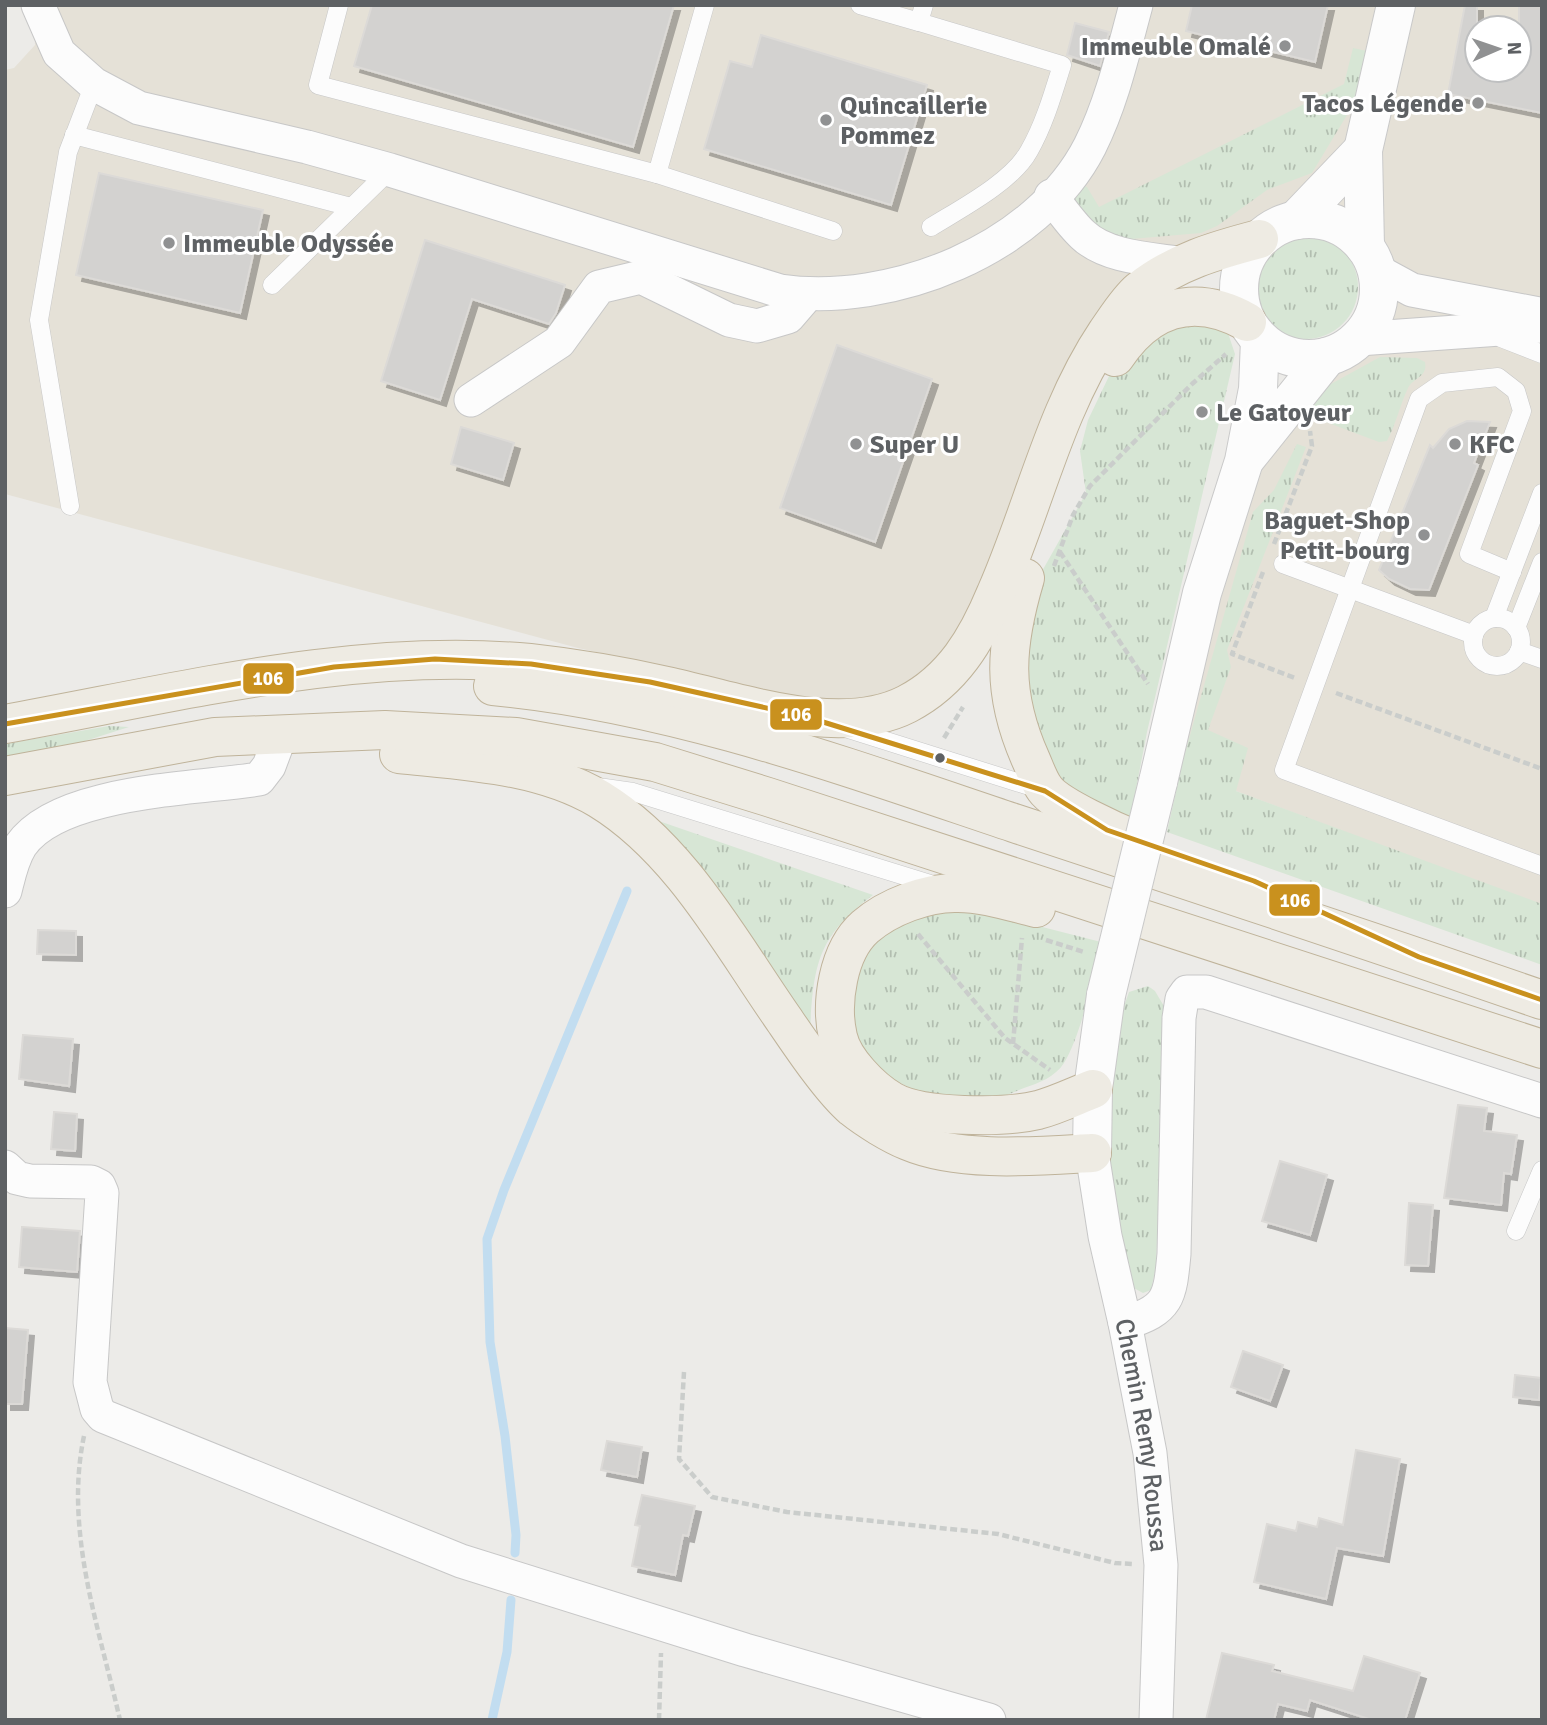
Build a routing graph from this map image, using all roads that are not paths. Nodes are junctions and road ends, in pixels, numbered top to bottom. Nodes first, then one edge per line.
1 (38, 5) edge
2 (339, 5) edge
3 (705, 5) edge
4 (860, 5) edge
5 (1396, 5) edge
6 (1127, 7) edge
7 (922, 14) edge
8 (94, 85) junction
9 (74, 135) junction
10 (1363, 150) junction
11 (390, 170) junction
12 (657, 174) junction
13 (1051, 197) junction
14 (351, 207) junction
15 (1296, 220) junction
16 (931, 227) dead end
17 (833, 231) dead end
18 (1259, 239) junction
19 (1371, 259) junction
20 (1184, 264) junction
21 (272, 285) dead end
22 (807, 295) junction
23 (1542, 314) edge
24 (1542, 326) edge
25 (1474, 330) junction
26 (1246, 337) junction
27 (1342, 348) junction
28 (1542, 354) edge
29 (471, 400) dead end
30 (1244, 461) junction
31 (1542, 493) edge
32 (70, 506) dead end
33 (1542, 562) edge
34 (1283, 564) dead end
35 (1512, 572) junction
36 (1351, 589) junction
37 (1494, 618) junction
38 (1516, 628) junction
39 (1474, 635) junction
40 (1519, 652) junction
41 (1542, 659) edge
42 (225, 684) junction
43 (807, 717) junction
44 (5, 724) edge
45 (215, 737) junction
46 (278, 742) junction
47 (5, 776) edge
48 (563, 782) junction
49 (1045, 791) junction
50 (1542, 866) edge
51 (5, 891) edge
52 (957, 893) junction
53 (1419, 957) junction
54 (1382, 999) junction
55 (1542, 1000) edge
56 (1542, 1049) edge
57 (1094, 1076) junction
58 (1542, 1101) edge
59 (1092, 1153) junction
60 (5, 1167) edge
61 (1542, 1170) edge
62 (1516, 1231) dead end
63 (1125, 1323) junction
64 (989, 1720) edge
65 (1156, 1720) edge

1 - 8 street
2 - 12 lane
3 - 12 lane
4 - 7 lane
5 - 10 main road
6 - 13 street
7 - 16 lane
8 - 9 lane
8 - 11 street
9 - 14 lane
9 - 32 lane
10 - 15 main road
10 - 19 main road
11 - 14 lane
11 - 22 street
12 - 17 lane
13 - 20 street
13 - 22 street
14 - 21 lane
15 - 18 main road
15 - 19 main road
18 - 20 highway
18 - 26 main road
19 - 23 street
19 - 27 main road
20 - 43 highway
22 - 29 street
24 - 25 street
25 - 27 street
25 - 28 lane
26 - 27 main road
26 - 30 main road
26 - 49 highway
27 - 30 main road
30 - 57 main road, bridge
31 - 35 lane
33 - 38 lane
34 - 36 lane
35 - 36 lane
35 - 37 lane
36 - 39 lane
36 - 50 lane
37 - 38 lane
37 - 39 lane
38 - 40 lane
39 - 40 lane
40 - 41 lane
42 - 43 highway
42 - 44 highway
42 - 53 highway
43 - 49 lane
45 - 46 highway
45 - 47 highway
45 - 54 highway
46 - 48 highway
46 - 51 street
48 - 52 lane
48 - 59 highway
49 - 53 highway
52 - 54 highway
52 - 57 highway
53 - 55 highway
54 - 56 highway
57 - 59 main road
58 - 63 street
59 - 63 street, Chemin Remy Roussa
60 - 64 street
61 - 62 lane
63 - 65 street, Chemin Remy Roussa

